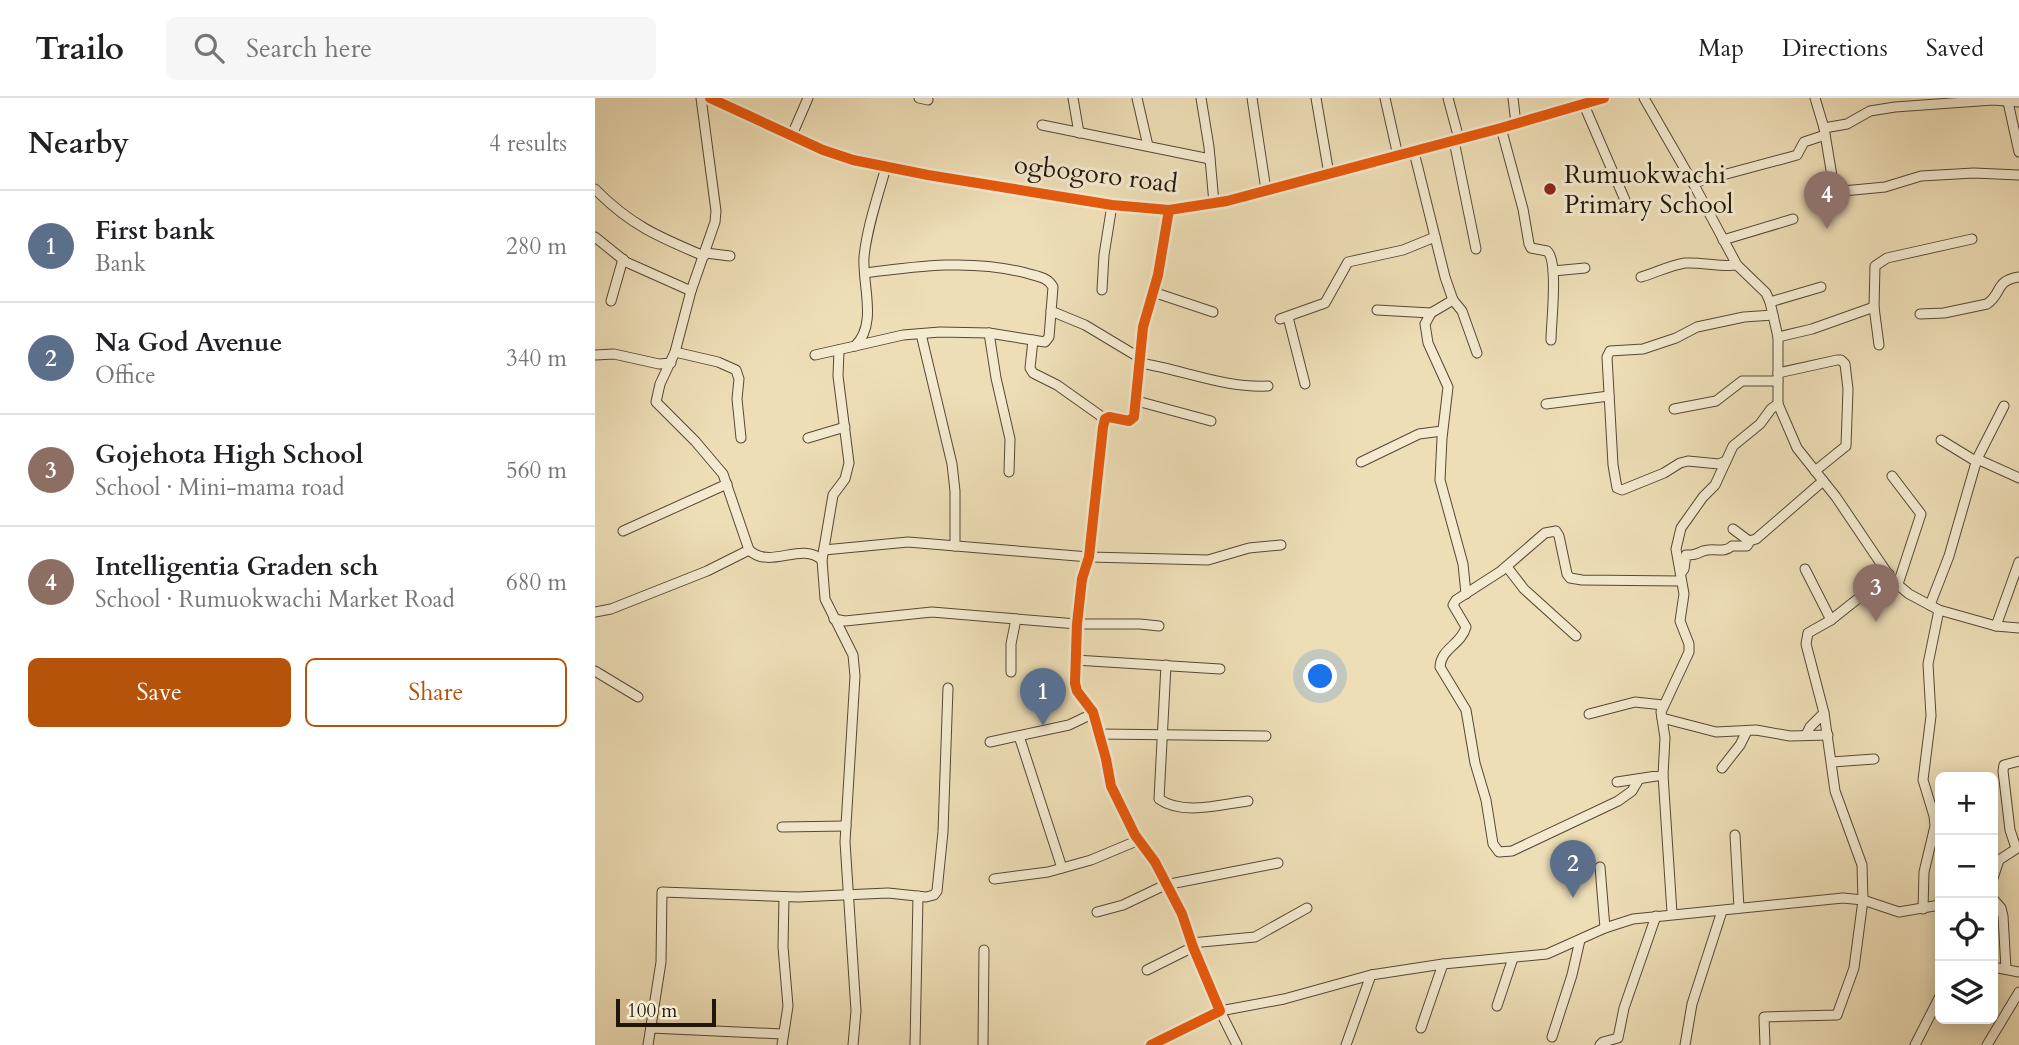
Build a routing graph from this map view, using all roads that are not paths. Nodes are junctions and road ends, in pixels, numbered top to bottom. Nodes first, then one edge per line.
1 (701, 98) edge
2 (710, 98) edge
3 (734, 98) edge
4 (808, 98) edge
5 (1073, 98) edge
6 (1137, 98) edge
7 (1201, 98) edge
8 (1252, 98) edge
9 (1316, 98) edge
10 (1385, 98) edge
11 (1448, 98) edge
12 (1513, 98) edge
13 (1604, 98) edge
14 (1644, 98) edge
15 (1815, 98) edge
16 (1586, 102) edge
17 (2008, 102) junction
18 (2019, 103) edge
19 (730, 108) junction
20 (1516, 124) junction
21 (1042, 125) dead end
22 (1500, 128) junction
23 (1824, 131) junction
24 (1079, 132) junction
25 (792, 135) junction
26 (1456, 140) junction
27 (1148, 146) junction
28 (1414, 152) junction
29 (2019, 152) edge
30 (1398, 156) junction
31 (1210, 159) junction
32 (886, 167) junction
33 (1329, 174) junction
34 (2019, 175) edge
35 (1693, 183) junction
36 (595, 189) edge
37 (1266, 190) junction
38 (1625, 200) dead end
39 (1214, 204) junction
40 (1112, 205) junction
41 (1169, 210) junction
42 (1793, 219) dead end
43 (595, 237) edge
44 (1436, 237) junction
45 (1972, 239) dead end
46 (1723, 240) junction
47 (1476, 249) dead end
48 (705, 254) junction
49 (730, 256) dead end
50 (623, 259) junction
51 (1737, 265) junction
52 (1585, 268) dead end
53 (1553, 271) junction
54 (865, 273) junction
55 (1641, 277) dead end
56 (2019, 277) edge
57 (1821, 287) dead end
58 (1102, 290) dead end
59 (691, 291) junction
60 (1153, 292) junction
61 (1453, 300) junction
62 (611, 301) dead end
63 (1770, 302) junction
64 (1874, 307) junction
65 (1377, 310) dead end
66 (1051, 311) junction
67 (1213, 312) dead end
68 (1431, 313) junction
69 (1920, 314) dead end
70 (1773, 315) junction
71 (989, 333) junction
72 (921, 334) junction
73 (1778, 337) junction
74 (1033, 340) junction
75 (1551, 340) dead end
76 (1879, 345) dead end
77 (855, 346) junction
78 (839, 350) junction
79 (675, 352) junction
80 (1476, 353) dead end
81 (595, 355) edge
82 (815, 355) dead end
83 (1140, 360) junction
84 (671, 363) junction
85 (1778, 377) junction
86 (1305, 384) dead end
87 (1268, 386) dead end
88 (1609, 396) junction
89 (1137, 401) junction
90 (1546, 404) dead end
91 (1778, 404) junction
92 (2004, 407) dead end
93 (1674, 410) dead end
94 (1105, 419) junction
95 (1211, 421) dead end
96 (845, 427) junction
97 (1442, 431) junction
98 (741, 438) dead end
99 (808, 438) dead end
100 (1941, 440) dead end
101 (1726, 461) junction
102 (1977, 461) junction
103 (1361, 463) dead end
104 (1009, 471) dead end
105 (1815, 471) junction
106 (1892, 476) dead end
107 (2019, 478) edge
108 (1823, 481) junction
109 (727, 484) junction
110 (1733, 529) dead end
111 (623, 531) dead end
112 (1750, 541) junction
113 (1281, 545) dead end
114 (955, 546) junction
115 (748, 550) junction
116 (823, 555) junction
117 (1089, 556) junction
118 (2019, 564) edge
119 (1507, 567) junction
120 (1805, 569) dead end
121 (1889, 574) junction
122 (1680, 577) junction
123 (1898, 584) junction
124 (1466, 594) junction
125 (1930, 605) junction
126 (1939, 610) junction
127 (595, 612) edge
128 (1016, 618) junction
129 (834, 619) junction
130 (1831, 620) junction
131 (1077, 624) junction
132 (1159, 626) dead end
133 (1996, 626) junction
134 (2019, 628) edge
135 (1576, 636) dead end
136 (1076, 660) junction
137 (1166, 665) junction
138 (1220, 668) dead end
139 (595, 671) edge
140 (1010, 672) dead end
141 (949, 688) dead end
142 (638, 697) dead end
143 (1663, 705) junction
144 (1094, 713) junction
145 (1824, 713) junction
146 (1589, 714) dead end
147 (1662, 718) junction
148 (1747, 731) junction
149 (1100, 734) junction
150 (1161, 734) junction
151 (1806, 734) junction
152 (1828, 735) junction
153 (1019, 736) junction
154 (1266, 736) dead end
155 (991, 742) dead end
156 (1874, 759) dead end
157 (2019, 761) edge
158 (1832, 762) junction
159 (1722, 768) dead end
160 (1663, 775) junction
161 (1639, 779) junction
162 (1617, 782) dead end
163 (1248, 801) dead end
164 (846, 826) junction
165 (782, 827) dead end
166 (1735, 835) dead end
167 (1139, 840) junction
168 (2018, 848) edge
169 (1277, 863) dead end
170 (1998, 863) edge
171 (1600, 867) dead end
172 (1062, 868) junction
173 (994, 879) dead end
174 (1165, 885) junction
175 (847, 896) junction
176 (918, 896) junction
177 (784, 897) junction
178 (1863, 900) junction
179 (1998, 905) edge
180 (1935, 906) edge
181 (1307, 908) dead end
182 (1739, 908) junction
183 (1923, 909) junction
184 (1722, 911) junction
185 (1097, 912) dead end
186 (1672, 913) junction
187 (1656, 916) junction
188 (1605, 928) junction
189 (1580, 940) junction
190 (1192, 945) junction
191 (984, 950) dead end
192 (1513, 958) junction
193 (1443, 964) junction
194 (1998, 968) edge
195 (2006, 969) junction
196 (1147, 970) dead end
197 (2019, 972) edge
198 (1371, 975) junction
199 (2019, 992) edge
200 (1497, 1006) dead end
201 (1935, 1006) edge
202 (1220, 1011) junction
203 (651, 1028) junction
204 (1421, 1028) dead end
205 (782, 1034) junction
206 (1552, 1037) dead end
207 (648, 1045) edge
208 (782, 1045) edge
209 (853, 1045) edge
210 (915, 1045) edge
211 (983, 1045) edge
212 (1151, 1045) edge
213 (1237, 1045) edge
214 (1346, 1045) edge
215 (1600, 1045) edge
216 (1685, 1045) edge
217 (1765, 1045) edge
218 (1915, 1045) edge
219 (1987, 1045) edge

1 - 48 street
2 - 19 street, ogbogoro road
3 - 19 street
4 - 25 street
5 - 24 street
6 - 27 street
7 - 31 street
8 - 37 street
9 - 33 street
10 - 30 street
11 - 26 street
12 - 20 street
13 - 16 street, ogbogoro road
14 - 35 street
15 - 23 street
16 - 20 street, ogbogoro road
16 - 38 street
17 - 18 street
17 - 23 street
17 - 29 street
19 - 25 street, ogbogoro road
20 - 22 street, ogbogoro road
21 - 24 street
22 - 26 street, ogbogoro road
22 - 53 street
23 - 34 street
23 - 35 street
24 - 27 street
25 - 32 street, ogbogoro road
26 - 28 street, ogbogoro road
26 - 47 street
27 - 31 street
28 - 30 street, ogbogoro road
28 - 44 street
30 - 33 street, ogbogoro road
31 - 39 street
32 - 40 street, ogbogoro road
32 - 54 street
33 - 37 street, ogbogoro road
35 - 46 street
36 - 48 street
37 - 39 street, ogbogoro road
39 - 41 street, ogbogoro road
40 - 41 street, ogbogoro road
40 - 58 street
41 - 60 street
42 - 46 street
43 - 50 street
44 - 61 street
44 - 86 street
45 - 64 street
46 - 51 street
48 - 49 street
48 - 59 street
50 - 59 street
50 - 62 street
51 - 55 street
51 - 63 street
52 - 53 street
53 - 75 street
54 - 66 street
54 - 77 street
56 - 69 street
57 - 63 street
59 - 79 street
60 - 67 street
60 - 83 street
61 - 68 street
61 - 80 street
63 - 70 street
64 - 73 street
64 - 76 street
65 - 68 street
66 - 74 street
66 - 83 street
68 - 97 street
70 - 73 street
70 - 88 street
71 - 72 street
71 - 74 street
71 - 104 street
72 - 77 street
72 - 114 street
73 - 85 street
74 - 94 street
77 - 78 street
78 - 82 street
78 - 96 street
79 - 84 street
79 - 98 street
81 - 84 street
83 - 87 street
83 - 89 street
84 - 109 street
85 - 91 street
85 - 93 street
85 - 105 street
88 - 90 street
88 - 101 street
89 - 94 street
89 - 95 street
91 - 101 street
91 - 105 street
92 - 102 street
94 - 117 street
96 - 99 street
96 - 116 street
97 - 103 street
97 - 124 street
100 - 102 street
101 - 122 street
102 - 107 street
102 - 125 street
105 - 108 street
106 - 123 street
108 - 112 street
108 - 121 street
109 - 111 street
109 - 115 street
110 - 112 street
112 - 122 street
113 - 117 street
114 - 116 street
114 - 117 street
115 - 116 street
115 - 127 street
116 - 129 street
117 - 131 street
118 - 133 street
119 - 122 street
119 - 124 street
119 - 135 street
120 - 130 street
121 - 123 street
121 - 130 street
122 - 143 street
123 - 125 street
124 - 161 street
125 - 126 street
126 - 133 street
126 - 183 street
128 - 129 street
128 - 131 street
128 - 140 street
129 - 164 street
130 - 145 street
131 - 132 street
131 - 136 street
133 - 134 street
136 - 137 street
136 - 144 street
137 - 138 street
137 - 150 street
139 - 142 street
141 - 176 street
143 - 146 street
143 - 147 street
144 - 149 street
144 - 153 street
145 - 151 street
145 - 152 street
147 - 148 street
147 - 160 street
148 - 151 street
148 - 159 street
149 - 150 street
149 - 167 street
150 - 154 street
150 - 163 street
151 - 152 street
152 - 158 street
153 - 155 street
153 - 172 street
156 - 158 street
157 - 168 street
158 - 178 street
160 - 161 street
160 - 186 street
161 - 162 street
164 - 165 street
164 - 175 street
166 - 182 street
167 - 172 street
167 - 174 street
168 - 170 street
169 - 174 street
171 - 188 street
172 - 173 street
174 - 185 street
174 - 190 street
175 - 176 street
175 - 177 street
175 - 209 street
176 - 210 street
177 - 203 street
177 - 205 street
178 - 182 street
178 - 183 street
178 - 217 street
179 - 195 street
180 - 183 street
181 - 190 street
182 - 184 street
184 - 186 street
184 - 216 street
186 - 187 street
187 - 188 street
187 - 215 street
188 - 189 street
189 - 192 street
189 - 206 street
190 - 196 street
190 - 202 street
191 - 211 street
192 - 193 street
192 - 200 street
193 - 198 street
193 - 204 street
194 - 195 street
195 - 197 street
198 - 202 street
198 - 214 street
199 - 219 street
201 - 218 street
202 - 212 street
202 - 213 street
203 - 205 street
203 - 207 street
205 - 208 street

